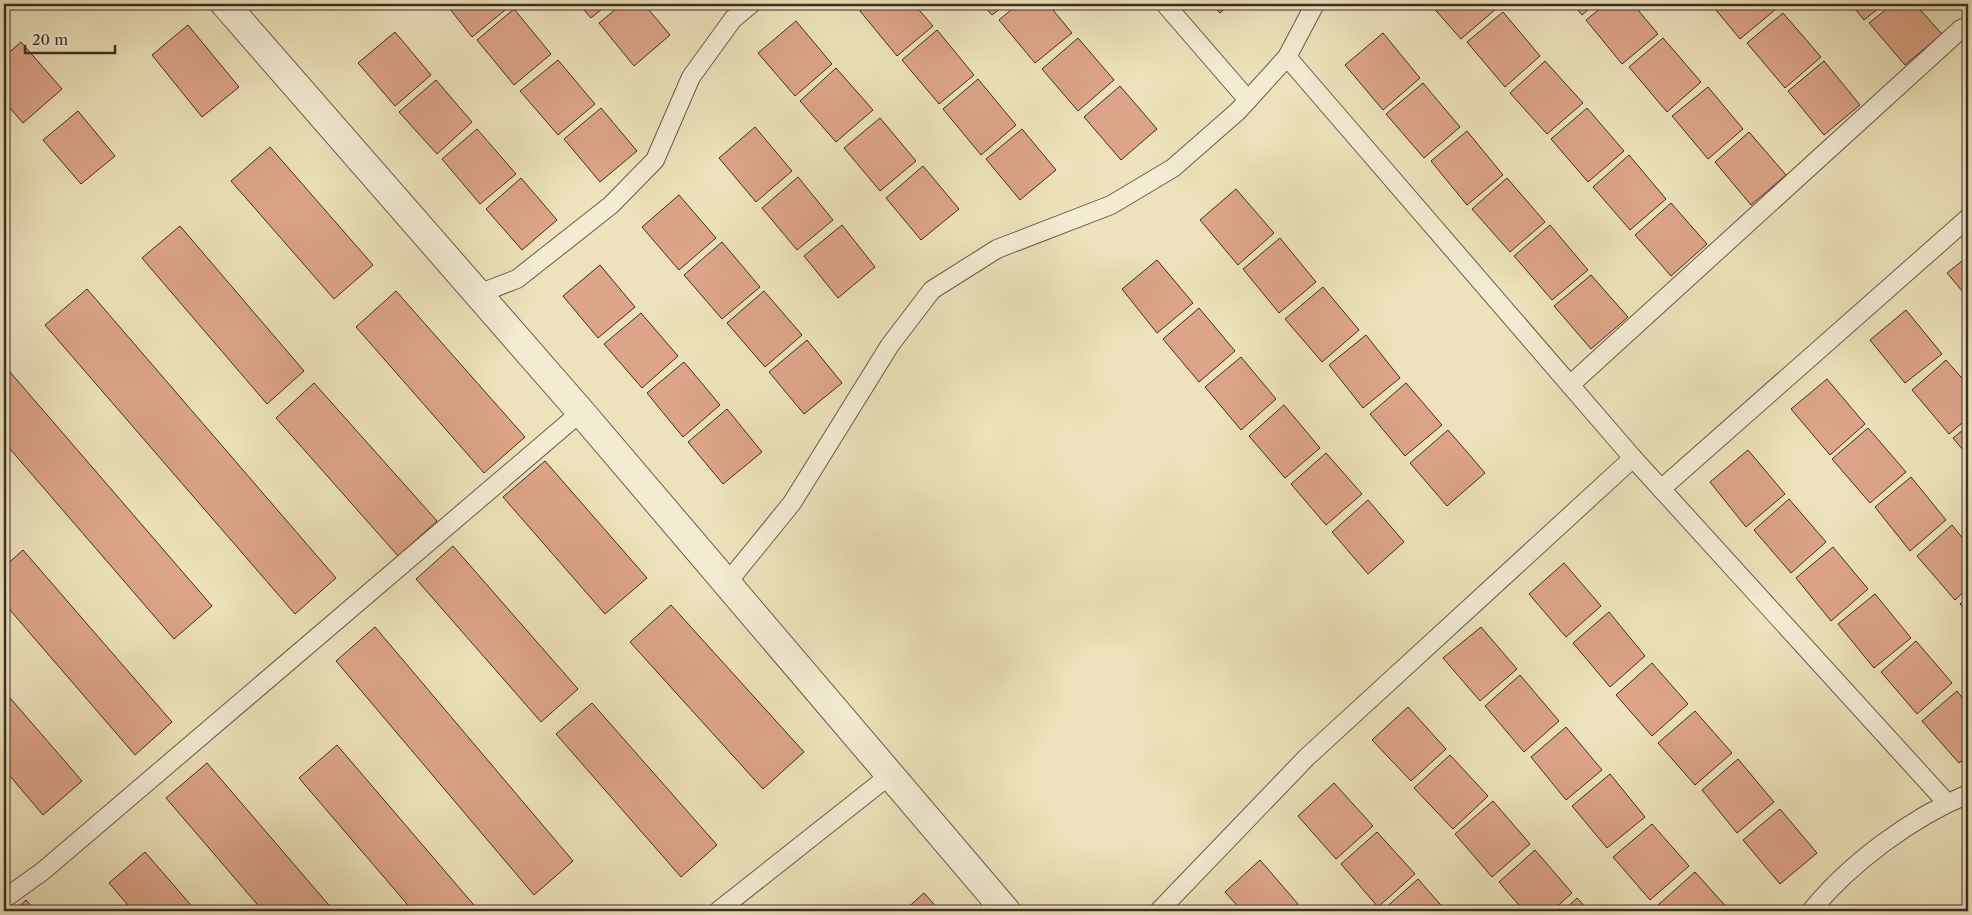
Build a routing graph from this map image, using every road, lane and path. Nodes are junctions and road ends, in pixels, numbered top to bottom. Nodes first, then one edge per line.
1 (225, 4) edge
2 (751, 4) edge
3 (1165, 4) edge
4 (1315, 4) edge
5 (1968, 26) edge
6 (1287, 57) junction
7 (1248, 100) junction
8 (1968, 218) edge
9 (478, 294) junction
10 (1570, 385) junction
11 (581, 412) junction
12 (1633, 458) junction
13 (1661, 489) junction
14 (727, 583) junction
15 (890, 775) junction
16 (1968, 794) edge
17 (1947, 803) junction
18 (4, 899) edge
19 (718, 911) edge
20 (1006, 911) edge
21 (1159, 911) edge
22 (1811, 911) edge

1 - 9 street
2 - 9 lane
3 - 7 lane
4 - 6 lane
5 - 10 lane
6 - 7 lane
6 - 10 lane
7 - 14 lane
8 - 13 lane
9 - 11 street
10 - 12 lane
11 - 14 street
11 - 18 lane
12 - 13 lane
12 - 21 lane
13 - 17 lane
14 - 15 street
15 - 19 lane
15 - 20 street
16 - 17 lane
17 - 22 lane

